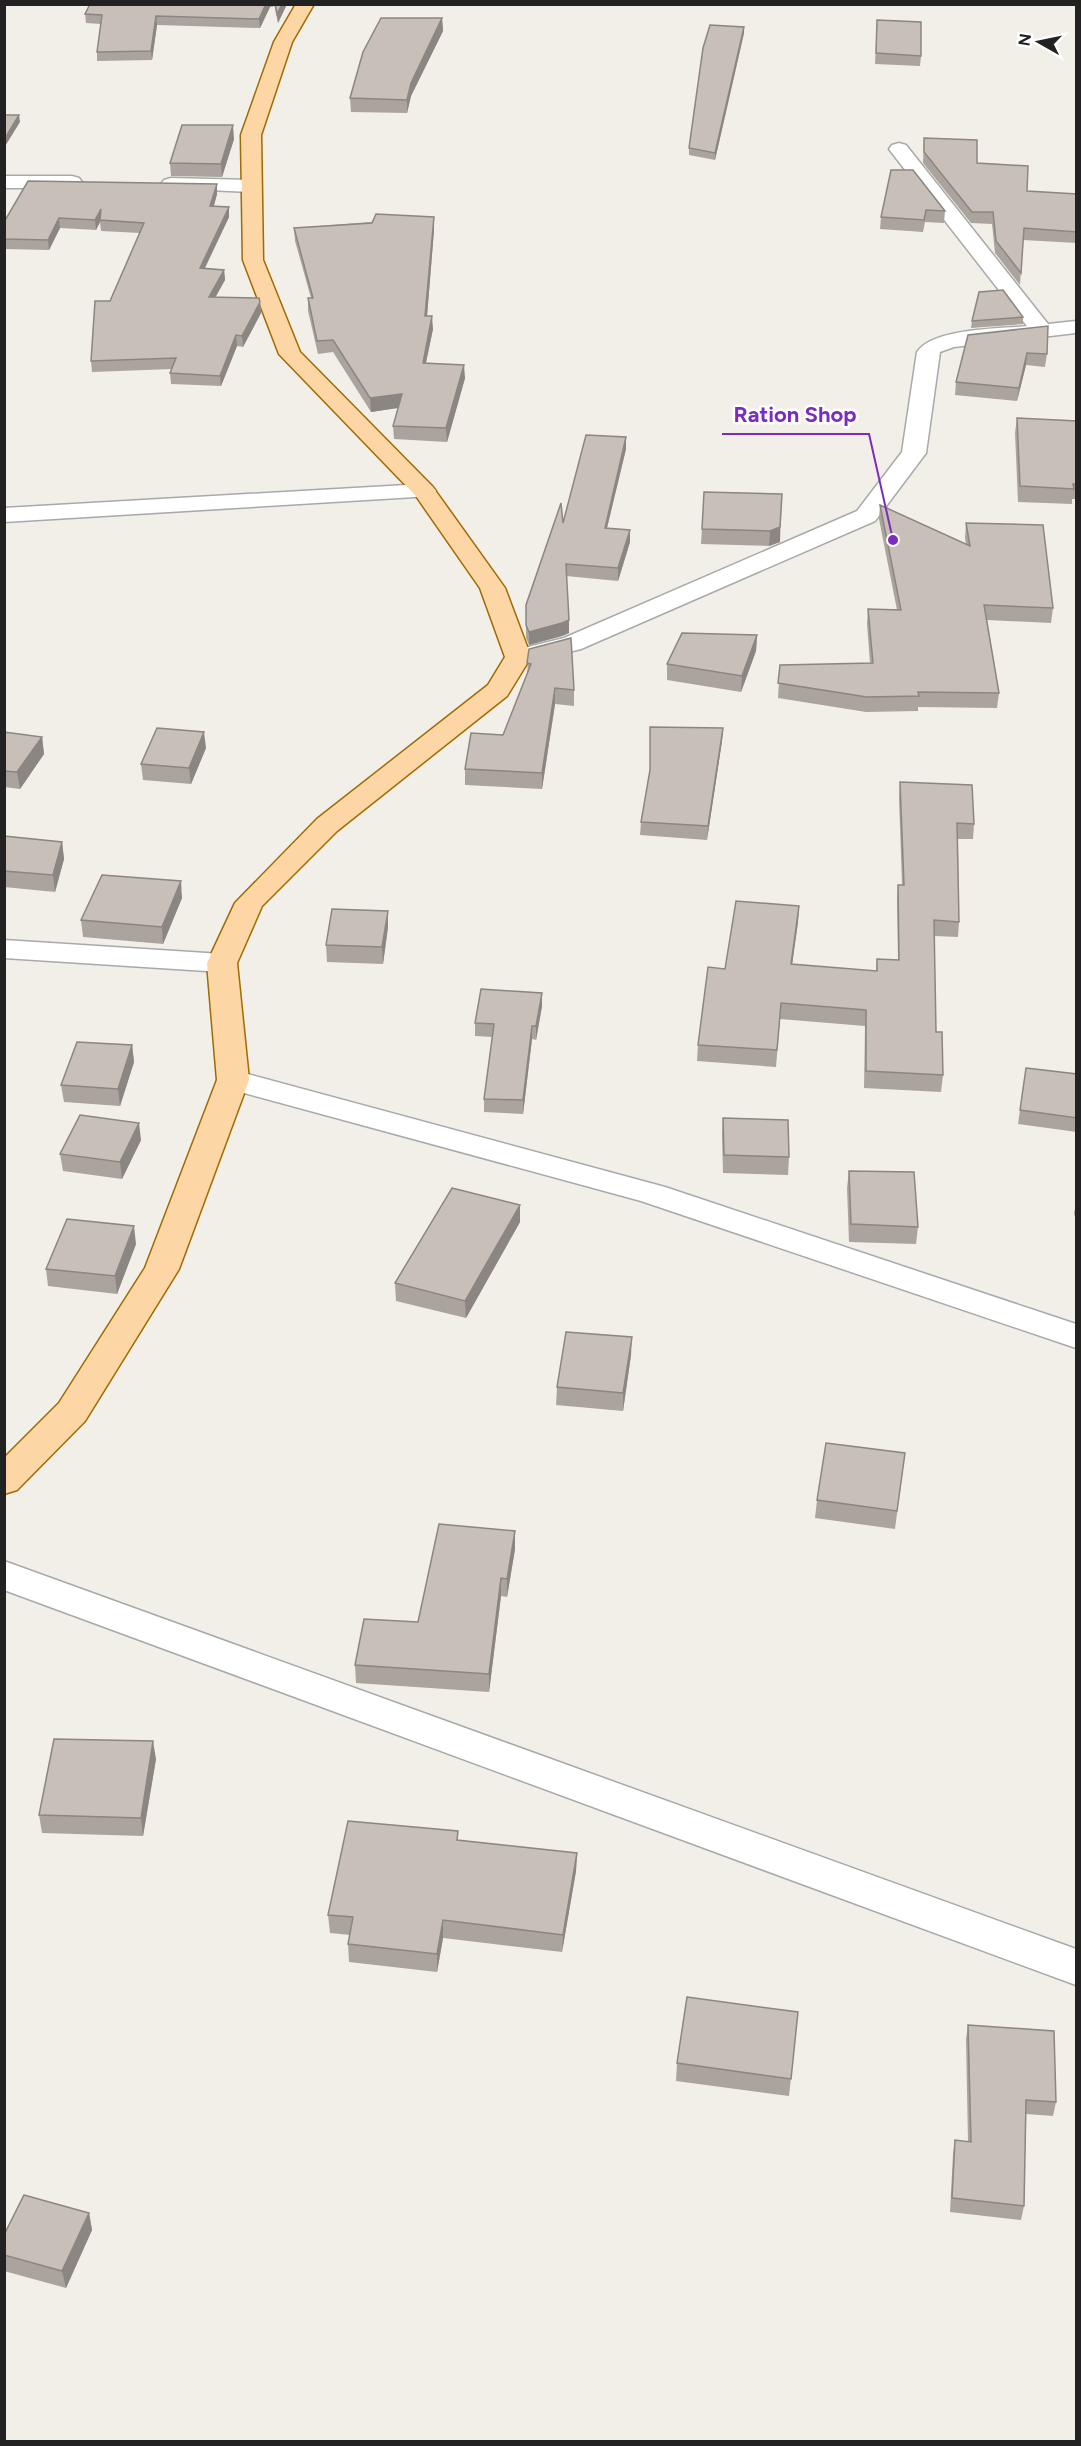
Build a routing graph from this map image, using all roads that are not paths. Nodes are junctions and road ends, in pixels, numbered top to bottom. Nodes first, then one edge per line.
1 (305, 4) edge
2 (899, 149) dead end
3 (4, 182) edge
4 (95, 183) edge
5 (155, 184) edge
6 (251, 186) junction
7 (1077, 327) edge
8 (1042, 331) junction
9 (424, 491) junction
10 (4, 515) edge
11 (519, 657) junction
12 (4, 948) edge
13 (222, 963) junction
14 (232, 1080) junction
15 (1077, 1336) edge
16 (4, 1481) edge
17 (4, 1575) edge
18 (1077, 1966) edge

1 - 6 main road
2 - 8 street
3 - 4 street
5 - 6 street
6 - 9 main road
7 - 8 street
8 - 11 street
9 - 10 street
9 - 11 main road
11 - 13 main road
12 - 13 street
13 - 14 main road
14 - 15 street
14 - 16 main road
17 - 18 street

